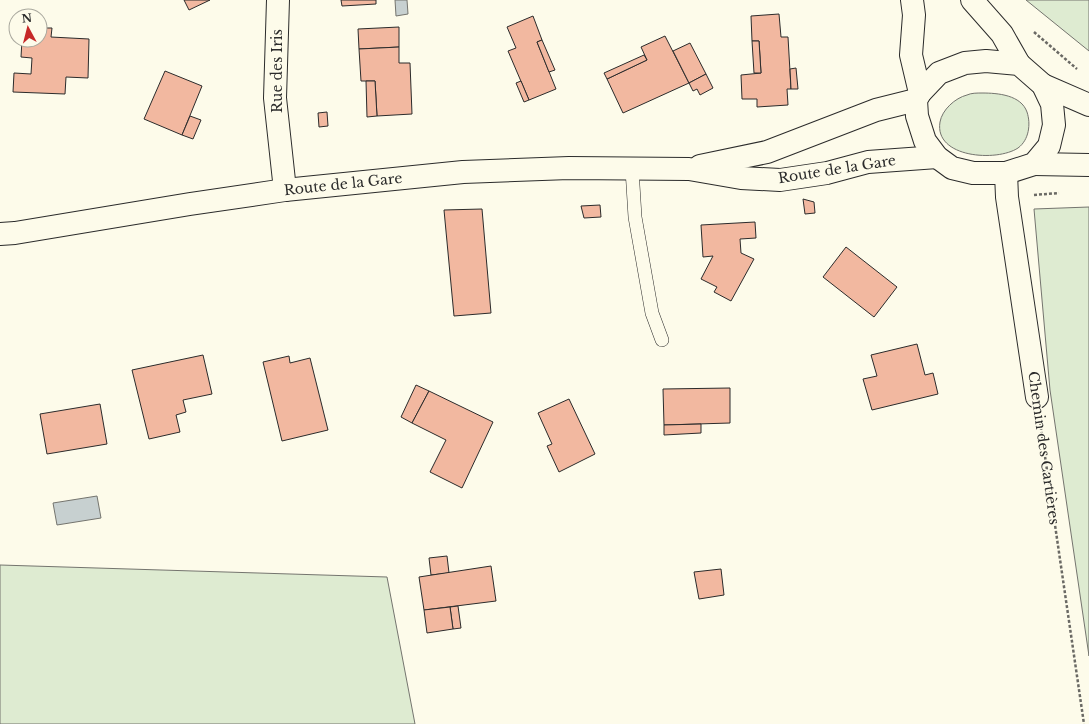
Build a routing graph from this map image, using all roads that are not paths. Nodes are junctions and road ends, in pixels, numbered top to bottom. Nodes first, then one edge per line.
1 (278, 0) edge
2 (912, 0) edge
3 (972, 0) edge
4 (1019, 64) junction
5 (1044, 85) junction
6 (918, 97) junction
7 (1089, 105) edge
8 (937, 157) junction
9 (1034, 164) junction
10 (1089, 165) edge
11 (632, 169) junction
12 (689, 169) junction
13 (1006, 172) junction
14 (285, 190) junction
15 (0, 234) edge
16 (662, 340) dead end
17 (1037, 397) road end

1 - 14 street, Rue des Iris
2 - 6 street
3 - 4 street
4 - 5 street
4 - 6 street
5 - 7 street
5 - 9 street
6 - 8 street
6 - 12 street, Route de la Gare
8 - 12 street, Route de la Gare
8 - 13 street
9 - 10 street
9 - 13 street
11 - 12 street, Route de la Gare
11 - 14 street, Route de la Gare
11 - 16 lane
13 - 17 street, Chemin des Cartières
14 - 15 street, Route de la Gare

